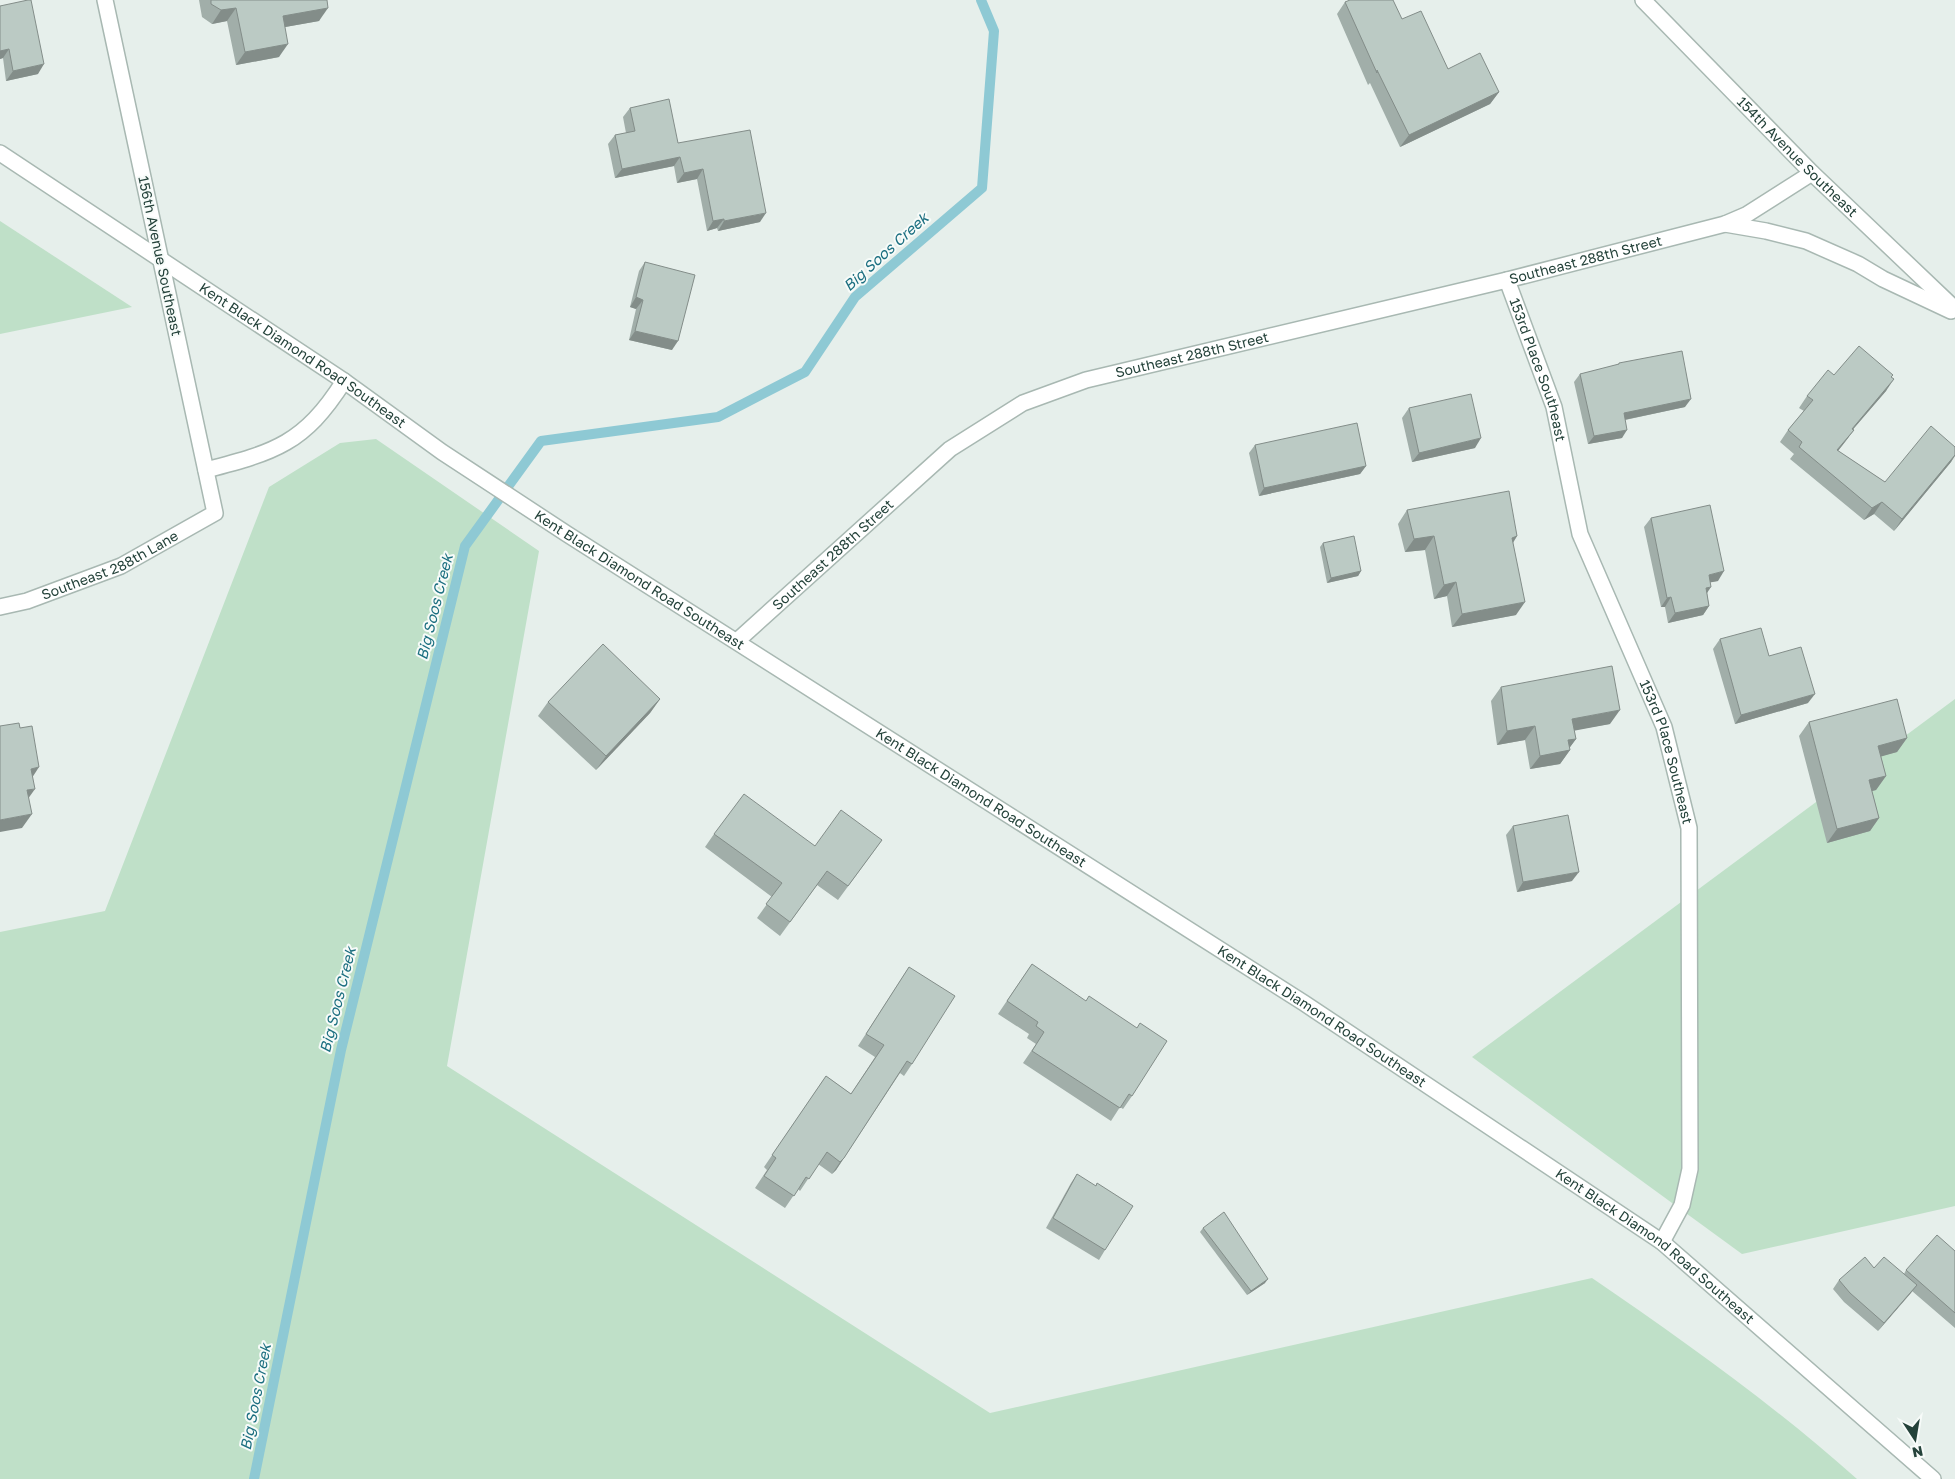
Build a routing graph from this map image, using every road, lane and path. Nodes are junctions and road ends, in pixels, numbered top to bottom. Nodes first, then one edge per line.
1 (105, 0) edge
2 (1644, 0) edge
3 (0, 154) edge
4 (1812, 173) junction
5 (1725, 224) junction
6 (161, 259) junction
7 (1507, 280) junction
8 (1955, 310) edge
9 (1955, 313) edge
10 (344, 381) junction
11 (206, 470) junction
12 (215, 513) joint
13 (0, 607) edge
14 (737, 641) junction
15 (1662, 1242) junction
16 (1933, 1479) edge

1 - 6 street, 156th Avenue Southeast
2 - 4 street, 154th Avenue Southeast
3 - 6 street, Kent Black Diamond Road Southeast
4 - 5 street, Southeast 288th Street
4 - 8 street, 154th Avenue Southeast
5 - 7 street, Southeast 288th Street
5 - 9 street, Southeast 288th Street
6 - 10 street, Kent Black Diamond Road Southeast
6 - 11 street, 156th Avenue Southeast
7 - 14 street, Southeast 288th Street
7 - 15 street, 153rd Place Southeast
10 - 11 street
10 - 14 street, Kent Black Diamond Road Southeast
11 - 12 street, 156th Avenue Southeast
12 - 13 street, Southeast 288th Lane
14 - 15 street, Kent Black Diamond Road Southeast
15 - 16 street, Kent Black Diamond Road Southeast

